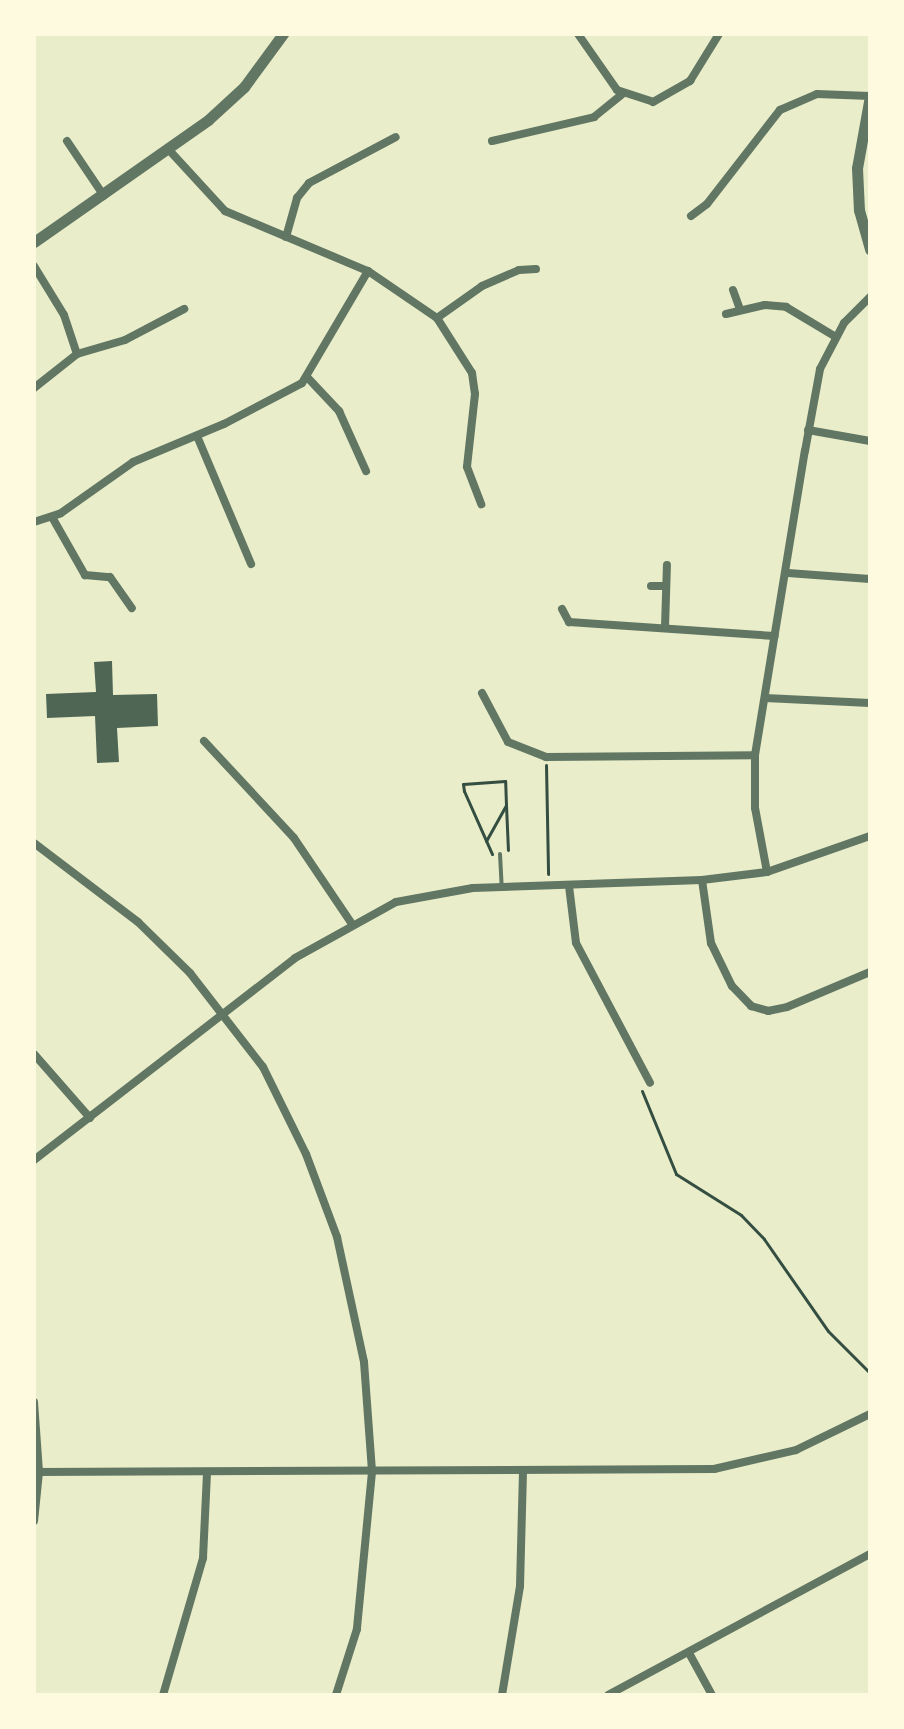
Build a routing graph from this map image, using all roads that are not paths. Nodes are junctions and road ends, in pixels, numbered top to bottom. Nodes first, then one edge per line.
1 (283, 34) edge
2 (578, 34) edge
3 (719, 34) edge
4 (622, 94) junction
5 (870, 96) edge
6 (396, 137) dead end
7 (67, 141) dead end
8 (492, 141) dead end
9 (169, 150) junction
10 (105, 196) junction
11 (691, 216) dead end
12 (286, 237) junction
13 (34, 242) edge
14 (870, 249) edge
15 (34, 266) edge
16 (536, 269) dead end
17 (368, 271) junction
18 (733, 290) dead end
19 (870, 297) edge
20 (184, 309) dead end
21 (740, 309) junction
22 (726, 314) dead end
23 (437, 318) junction
24 (836, 337) junction
25 (77, 354) junction
26 (307, 377) junction
27 (34, 388) edge
28 (808, 430) junction
29 (197, 436) junction
30 (870, 441) edge
31 (366, 471) dead end
32 (481, 504) dead end
33 (52, 517) junction
34 (34, 522) edge
35 (251, 564) dead end
36 (667, 565) dead end
37 (788, 573) junction
38 (870, 579) edge
39 (651, 586) dead end
40 (666, 586) junction
41 (132, 608) dead end
42 (562, 609) dead end
43 (665, 627) junction
44 (775, 636) junction
45 (482, 693) dead end
46 (765, 698) junction
47 (870, 703) edge
48 (204, 741) dead end
49 (755, 755) junction
50 (870, 836) edge
51 (34, 843) edge
52 (500, 854) road end
53 (767, 872) junction
54 (702, 880) junction
55 (569, 886) junction
56 (502, 887) junction
57 (352, 924) junction
58 (870, 972) edge
59 (221, 1013) junction
60 (34, 1054) edge
61 (651, 1057) dead end
62 (639, 1065) junction
63 (650, 1083) dead end
64 (90, 1118) junction
65 (34, 1160) edge
66 (34, 1402) edge
67 (870, 1414) edge
68 (523, 1471) junction
69 (36, 1472) edge
70 (207, 1472) junction
71 (372, 1472) junction
72 (34, 1521) edge
73 (870, 1554) edge
74 (689, 1653) junction
75 (163, 1695) edge
76 (336, 1695) edge
77 (502, 1695) edge
78 (608, 1695) edge
79 (712, 1695) edge

1 - 9 street
2 - 4 street
3 - 4 street
4 - 8 street
5 - 11 street
5 - 14 street
6 - 12 street
7 - 10 street
9 - 10 street
9 - 12 street
10 - 13 street
12 - 17 street
15 - 25 street
16 - 23 street
17 - 23 street
17 - 26 street
18 - 21 street
19 - 24 street
20 - 25 street
21 - 22 street
21 - 24 street
23 - 32 street
24 - 28 street
25 - 27 street
26 - 29 street
26 - 31 street
28 - 30 street
28 - 37 street
29 - 33 street
29 - 35 street
33 - 34 street
33 - 41 street
36 - 40 street
37 - 38 street
37 - 44 street
39 - 40 street
40 - 43 street
42 - 43 street
43 - 44 street
44 - 46 street
45 - 49 street
46 - 47 street
46 - 49 street
48 - 57 street
49 - 53 street
50 - 53 street
51 - 59 street
52 - 56 lane
53 - 54 street
54 - 55 street
54 - 58 street
55 - 56 street
55 - 62 street
56 - 57 street
57 - 59 street
59 - 64 street
59 - 71 street
60 - 64 street
61 - 62 street
62 - 63 street
64 - 65 street
66 - 69 street
67 - 68 street
68 - 71 street
68 - 77 street
69 - 70 street
69 - 72 street
70 - 71 street
70 - 75 street
71 - 76 street
73 - 74 street
74 - 78 street
74 - 79 street

